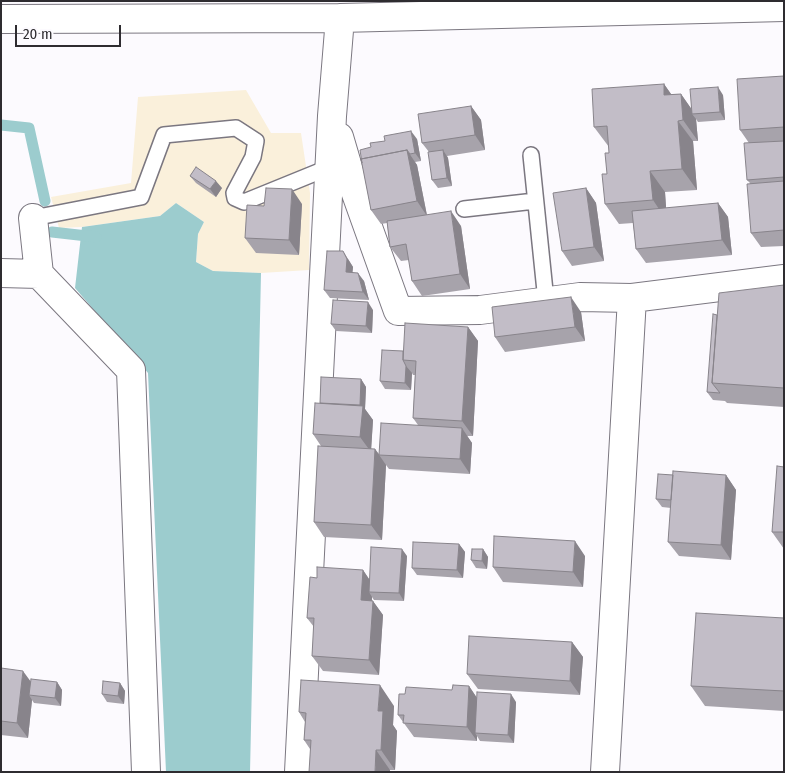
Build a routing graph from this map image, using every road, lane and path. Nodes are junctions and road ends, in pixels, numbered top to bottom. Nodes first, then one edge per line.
1 (784, 7) edge
2 (340, 18) junction
3 (1, 19) edge
4 (332, 116) junction
5 (531, 155) dead end
6 (330, 166) junction
7 (535, 201) junction
8 (464, 208) dead end
9 (33, 218) joint
10 (1, 273) edge
11 (39, 274) junction
12 (784, 279) edge
13 (632, 298) junction
14 (546, 301) junction
15 (146, 772) edge
16 (299, 772) edge
17 (605, 772) edge

1 - 2 street
2 - 3 street
2 - 4 street
4 - 6 street
4 - 14 street
5 - 7 lane
6 - 9 lane
6 - 16 street
7 - 8 lane
7 - 14 lane
9 - 11 street
10 - 11 street
11 - 15 street
12 - 13 street
13 - 14 street
13 - 17 street

